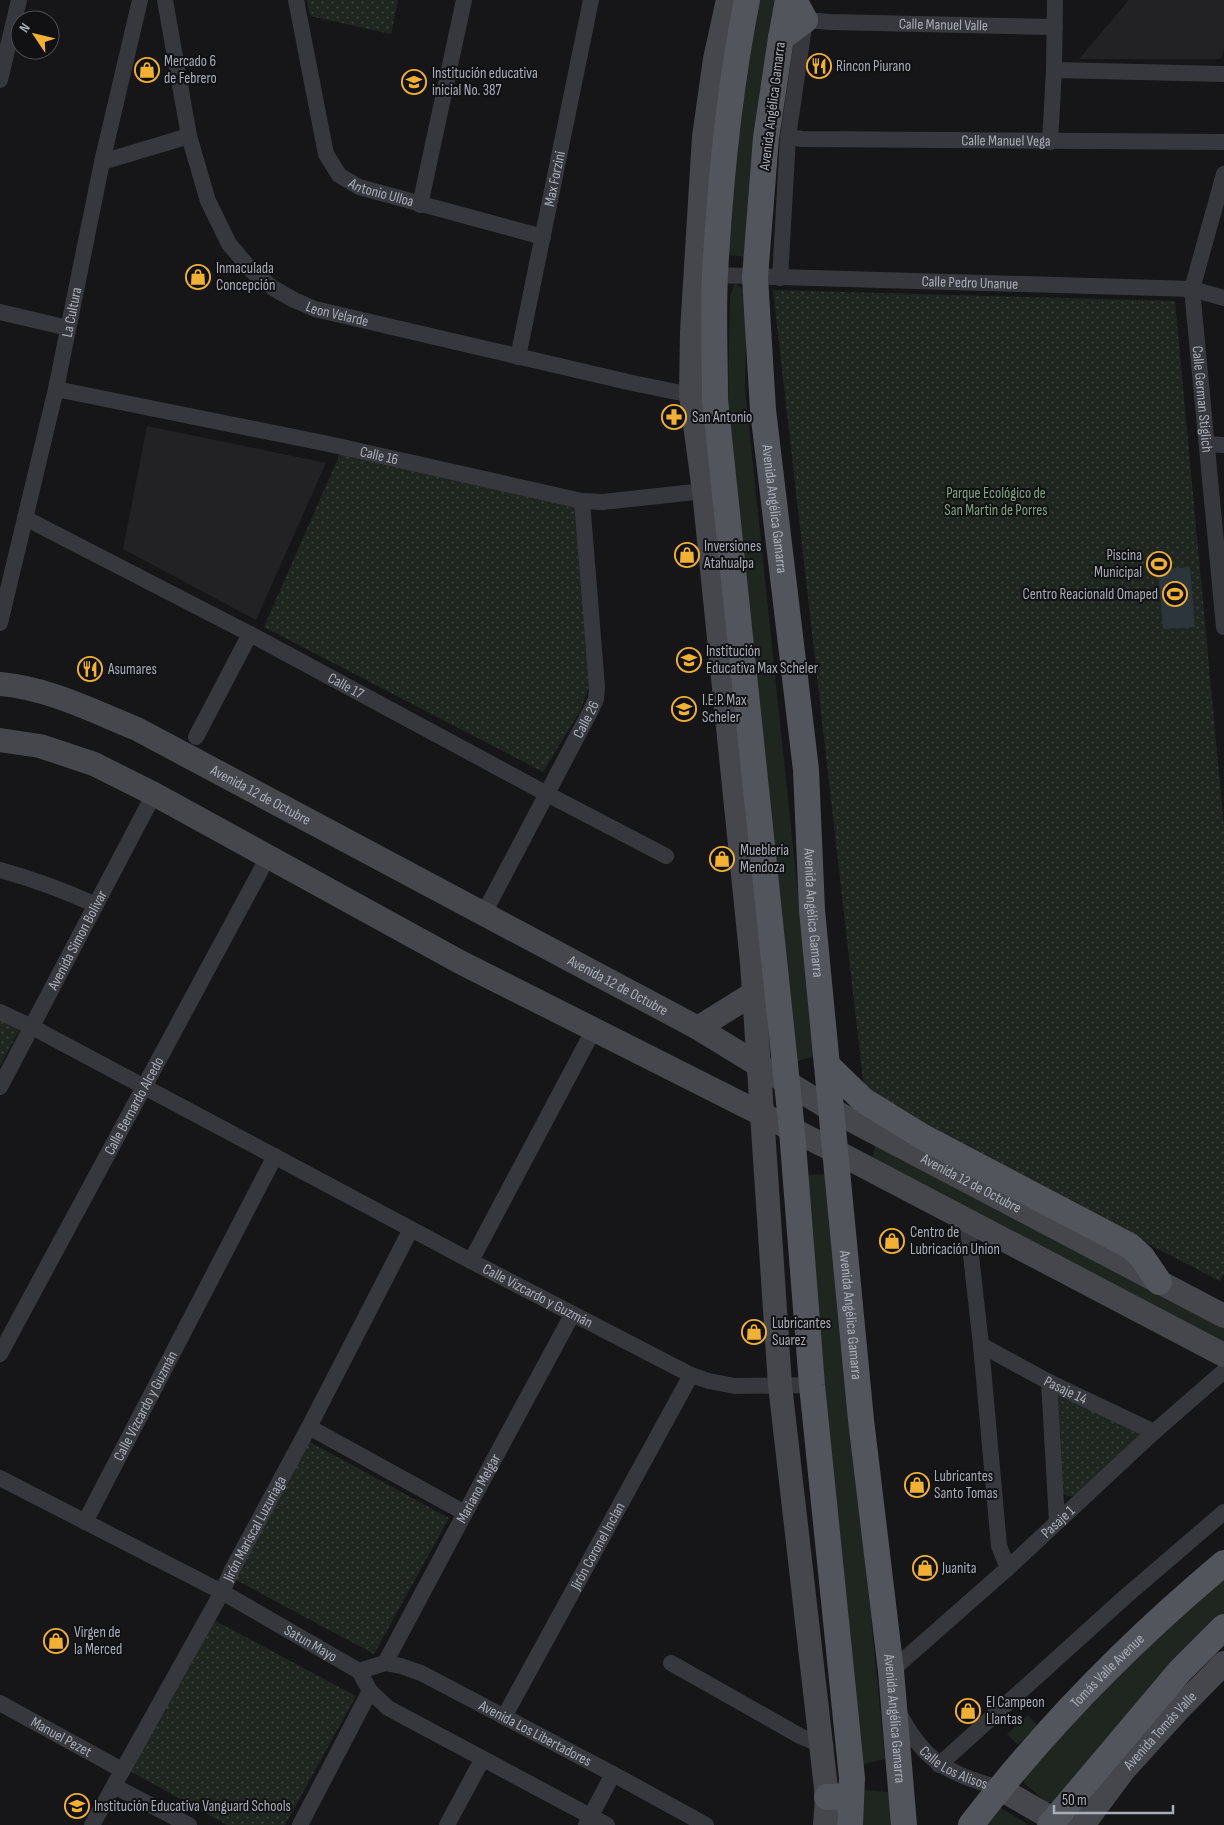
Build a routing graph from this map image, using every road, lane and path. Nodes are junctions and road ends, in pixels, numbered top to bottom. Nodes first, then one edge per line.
1 (19, 0) edge
2 (140, 0) edge
3 (165, 0) edge
4 (296, 0) edge
5 (464, 0) edge
6 (591, 0) edge
7 (728, 0) edge
8 (747, 0) edge
9 (788, 0) edge
10 (1055, 0) edge
11 (803, 7) edge
12 (1055, 27) junction
13 (780, 38) junction
14 (1054, 70) junction
15 (1224, 74) edge
16 (0, 80) edge
17 (189, 136) junction
18 (788, 138) junction
19 (1050, 142) junction
20 (1224, 142) edge
21 (102, 162) junction
22 (1224, 174) edge
23 (420, 205) junction
24 (542, 237) junction
25 (715, 275) junction
26 (767, 278) junction
27 (1192, 289) junction
28 (1224, 298) edge
29 (0, 312) edge
30 (68, 328) junction
31 (518, 357) junction
32 (56, 389) junction
33 (703, 397) junction
34 (1207, 444) junction
35 (1224, 445) edge
36 (704, 492) junction
37 (582, 501) junction
38 (25, 518) junction
39 (0, 623) edge
40 (1224, 627) edge
41 (250, 634) junction
42 (0, 684) edge
43 (196, 737) dead end
44 (0, 740) edge
45 (154, 794) junction
46 (547, 794) junction
47 (666, 856) dead end
48 (268, 857) junction
49 (0, 870) edge
50 (96, 905) junction
51 (483, 915) junction
52 (754, 993) junction
53 (0, 1012) edge
54 (32, 1027) junction
55 (698, 1028) junction
56 (594, 1029) junction
57 (758, 1064) junction
58 (828, 1066) junction
59 (787, 1083) junction
60 (0, 1087) edge
61 (145, 1088) junction
62 (832, 1110) junction
63 (761, 1114) junction
64 (792, 1130) junction
65 (835, 1151) junction
66 (275, 1156) junction
67 (967, 1220) junction
68 (411, 1229) junction
69 (471, 1261) junction
70 (1159, 1282) junction
71 (572, 1315) junction
72 (1224, 1316) edge
73 (981, 1345) junction
74 (0, 1354) edge
75 (1224, 1355) edge
76 (1224, 1371) edge
77 (690, 1376) junction
78 (1049, 1382) junction
79 (780, 1385) junction
80 (812, 1385) junction
81 (309, 1427) junction
82 (1154, 1432) junction
83 (0, 1478) edge
84 (1224, 1512) edge
85 (465, 1513) junction
86 (85, 1522) junction
87 (1058, 1522) junction
88 (1224, 1563) edge
89 (1008, 1568) junction
90 (222, 1592) junction
91 (1224, 1627) edge
92 (385, 1663) junction
93 (671, 1663) dead end
94 (1224, 1664) edge
95 (360, 1671) junction
96 (891, 1671) junction
97 (370, 1691) junction
98 (894, 1702) junction
99 (0, 1703) edge
100 (504, 1717) junction
101 (821, 1745) junction
102 (482, 1760) junction
103 (939, 1764) junction
104 (122, 1770) junction
105 (613, 1774) junction
106 (114, 1786) junction
107 (1000, 1788) junction
108 (839, 1796) junction
109 (589, 1821) edge
110 (1055, 1823) edge
111 (92, 1825) edge
112 (189, 1825) edge
113 (300, 1825) edge
114 (447, 1825) edge
115 (607, 1825) edge
116 (706, 1825) edge
117 (825, 1825) edge
118 (850, 1825) edge
119 (904, 1825) edge
120 (971, 1825) edge
121 (1083, 1825) edge

1 - 16 street
2 - 21 street, La Cultura
3 - 17 street, Leon Velarde
4 - 23 street, Antonio Ulloa
5 - 23 street
6 - 24 street, Max Forzini
7 - 33 main road
8 - 25 main road
9 - 13 main road, Avenida Angélica Gamarra
10 - 12 street
11 - 12 street, Calle Manuel Valle
11 - 13 main road
11 - 18 street, Avenida Angélica Gamarra
12 - 14 street
13 - 26 main road, Avenida Angélica Gamarra
14 - 15 street
14 - 19 street
17 - 21 street
17 - 31 street, Leon Velarde
18 - 19 street, Calle Manuel Vega
18 - 26 street, Avenida Angélica Gamarra
19 - 20 street, Calle Manuel Vega
21 - 30 street, La Cultura
22 - 27 street, Calle German Stiglich
23 - 24 street, Antonio Ulloa
24 - 31 street, Max Forzini
25 - 26 street, Calle Pedro Unanue
25 - 33 main road
26 - 27 street, Calle Pedro Unanue
26 - 58 main road, Avenida Angélica Gamarra
27 - 28 street, Calle Pedro Unanue
27 - 34 street, Calle German Stiglich
29 - 30 street
30 - 32 street, La Cultura
31 - 33 street, Leon Velarde
32 - 37 street, Calle 16
32 - 38 street, La Cultura
33 - 36 main road
33 - 59 main road
34 - 35 street
34 - 40 street, Calle German Stiglich
36 - 37 street, Calle 16
36 - 52 main road
37 - 46 street, Calle 26
38 - 39 street, La Cultura
38 - 41 street, Calle 17
41 - 43 street
41 - 46 street, Calle 17
42 - 51 main road, Avenida 12 de Octubre
44 - 45 main road
45 - 48 main road
45 - 50 street, Avenida Simon Bolivar
46 - 47 street, Calle 17
46 - 51 street, Calle 26
48 - 56 main road
48 - 61 street, Calle Bernardo Alcedo
49 - 50 street
50 - 54 street, Avenida Simon Bolivar
51 - 55 main road, Avenida 12 de Octubre
52 - 55 main road
52 - 57 main road
53 - 54 street, Calle Vizcardo y Guzmán
54 - 60 street, Avenida Simon Bolivar
54 - 61 street, Calle Vizcardo y Guzmán
55 - 57 main road, Avenida 12 de Octubre
56 - 63 main road
56 - 69 street
57 - 59 main road, Avenida 12 de Octubre
57 - 63 main road
58 - 62 main road, Avenida Angélica Gamarra
58 - 70 main road
59 - 62 main road, Avenida 12 de Octubre
59 - 64 main road
61 - 66 street, Calle Vizcardo y Guzmán
61 - 74 street, Calle Bernardo Alcedo
62 - 65 main road, Avenida Angélica Gamarra
62 - 70 main road, Avenida 12 de Octubre
63 - 64 main road
63 - 79 main road
64 - 65 main road
64 - 80 main road
65 - 67 main road
65 - 96 main road, Avenida Angélica Gamarra
66 - 68 street, Calle Vizcardo y Guzmán
66 - 86 street, Calle Vizcardo y Guzmán
67 - 73 street
67 - 75 main road
68 - 69 street, Calle Vizcardo y Guzmán
68 - 81 street, Jirón Mariscal Luzuriaga
69 - 71 street, Calle Vizcardo y Guzmán
70 - 72 main road, Avenida 12 de Octubre
71 - 77 street, Calle Vizcardo y Guzmán
71 - 85 street, Mariano Melgar
73 - 78 street, Pasaje 14
73 - 89 street
76 - 82 street, Pasaje 1
77 - 79 street, Calle Vizcardo y Guzmán
77 - 100 street, Jirón Coronel Inclan
78 - 82 street, Pasaje 14
78 - 87 street
79 - 80 street, Calle Vizcardo y Guzmán
79 - 101 main road
80 - 108 main road
81 - 85 street
81 - 90 street, Jirón Mariscal Luzuriaga
82 - 87 street, Pasaje 1
83 - 86 street, Satun Mayo
84 - 103 street
85 - 92 street, Mariano Melgar
86 - 90 street, Satun Mayo
87 - 89 street, Pasaje 1
88 - 107 main road, Tomás Valle Avenue
89 - 96 street, Pasaje 1
90 - 95 street, Satun Mayo
90 - 104 street, Jirón Mariscal Luzuriaga
91 - 110 main road
92 - 95 street
92 - 100 street, Avenida Los Libertadores
93 - 101 street
94 - 121 main road, Avenida Tomás Valle
95 - 97 street
96 - 98 main road, Avenida Angélica Gamarra
97 - 102 street
97 - 113 street
98 - 103 street, Calle Los Alisos
98 - 119 main road, Avenida Angélica Gamarra
99 - 104 street, Manuel Pezet
100 - 105 street, Avenida Los Libertadores
101 - 108 main road
102 - 109 street
102 - 114 street
103 - 107 street, Calle Los Alisos
104 - 106 street, Jirón Mariscal Luzuriaga
105 - 109 street
105 - 116 street, Avenida Los Libertadores
106 - 111 street, Jirón Mariscal Luzuriaga
106 - 112 street
107 - 110 main road, Calle Los Alisos
107 - 120 main road, Tomás Valle Avenue
108 - 117 main road
108 - 118 main road
109 - 115 street

